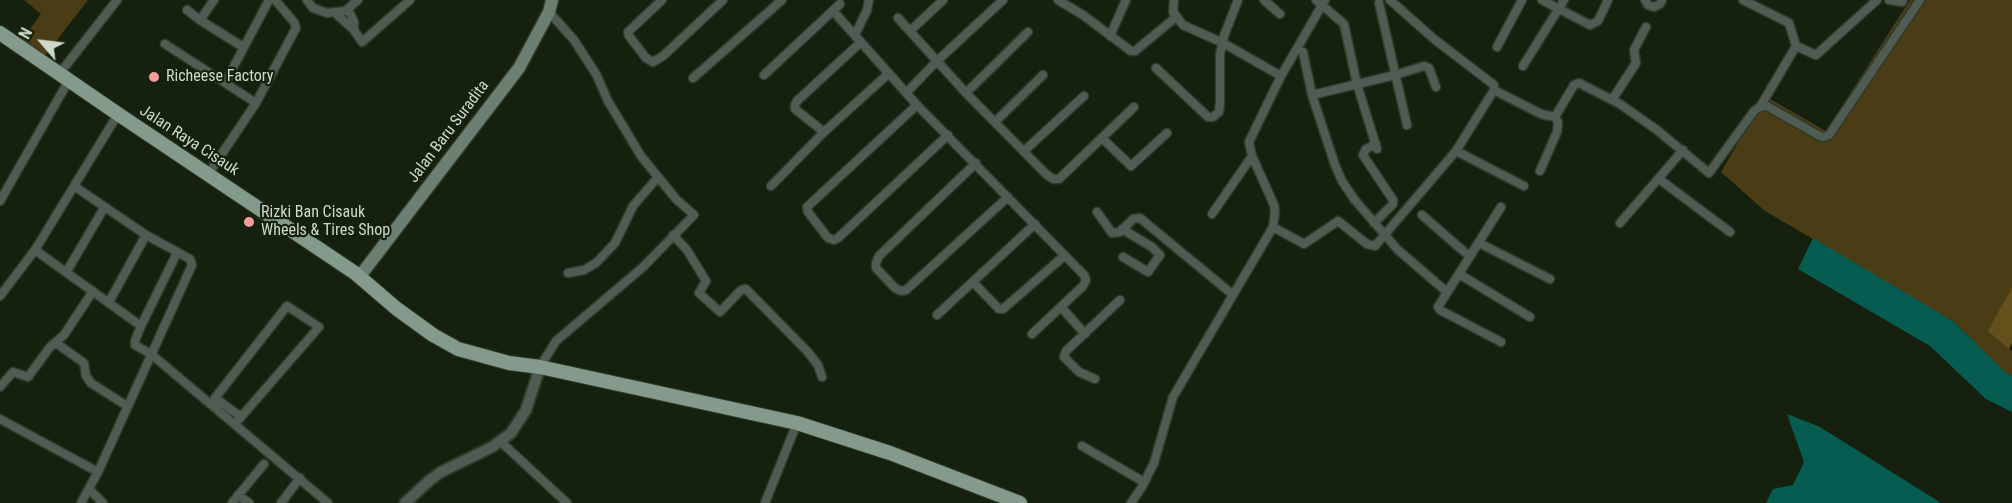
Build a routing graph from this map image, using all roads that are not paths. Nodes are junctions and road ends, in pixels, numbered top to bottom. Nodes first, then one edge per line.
1 (117, 0) edge
2 (214, 0) edge
3 (269, 0) edge
4 (275, 0) edge
5 (307, 0) edge
6 (358, 0) edge
7 (410, 0) edge
8 (662, 0) edge
9 (723, 0) edge
10 (782, 0) edge
11 (869, 0) edge
12 (943, 0) edge
13 (1003, 0) edge
14 (1058, 0) edge
15 (1126, 0) edge
16 (1174, 0) edge
17 (1238, 0) edge
18 (1264, 0) edge
19 (1522, 0) edge
20 (1542, 0) edge
21 (1564, 0) edge
22 (1608, 0) edge
23 (1645, 0) edge
24 (1662, 0) edge
25 (1743, 0) edge
26 (1877, 0) edge
27 (1889, 0) edge
28 (1903, 0) edge
29 (1920, 0) edge
30 (1321, 1) edge
31 (1393, 1) edge
32 (1379, 3) dead end
33 (840, 4) dead end
34 (550, 6) edge
35 (348, 9) junction
36 (1559, 9) junction
37 (187, 10) dead end
38 (834, 12) junction
39 (335, 13) junction
40 (1280, 14) dead end
41 (1176, 17) junction
42 (898, 18) dead end
43 (200, 20) junction
44 (1646, 27) dead end
45 (354, 30) junction
46 (910, 31) junction
47 (1028, 32) dead end
48 (0, 33) edge
49 (855, 35) junction
50 (1110, 36) junction
51 (861, 42) junction
52 (1222, 43) junction
53 (165, 44) dead end
54 (1796, 46) junction
55 (243, 47) junction
56 (1497, 47) dead end
57 (1303, 52) dead end
58 (937, 61) junction
59 (1523, 66) dead end
60 (1156, 68) dead end
61 (888, 74) junction
62 (764, 75) dead end
63 (1044, 75) dead end
64 (1395, 75) junction
65 (1281, 76) junction
66 (64, 77) junction
67 (693, 78) dead end
68 (225, 83) junction
69 (1357, 84) junction
70 (1436, 87) dead end
71 (1494, 90) junction
72 (906, 93) junction
73 (966, 93) junction
74 (1312, 95) junction
75 (1084, 96) dead end
76 (1612, 100) junction
77 (256, 103) junction
78 (917, 105) junction
79 (1134, 107) dead end
80 (1760, 107) junction
81 (118, 114) junction
82 (1555, 117) junction
83 (995, 122) junction
84 (1407, 125) dead end
85 (824, 132) junction
86 (1167, 134) dead end
87 (948, 135) junction
88 (1102, 138) junction
89 (1683, 150) junction
90 (1024, 151) junction
91 (1456, 151) junction
92 (1252, 156) junction
93 (976, 163) junction
94 (1540, 171) dead end
95 (209, 173) junction
96 (658, 177) junction
97 (1659, 179) junction
98 (74, 186) junction
99 (771, 186) dead end
100 (1524, 186) dead end
101 (1008, 196) junction
102 (0, 201) edge
103 (1501, 207) dead end
104 (104, 208) junction
105 (1097, 213) dead end
106 (1212, 214) dead end
107 (1422, 215) dead end
108 (1374, 223) junction
109 (1620, 223) dead end
110 (1035, 224) junction
111 (1273, 227) junction
112 (1122, 229) junction
113 (1730, 232) dead end
114 (146, 235) junction
115 (673, 235) junction
116 (1385, 235) junction
117 (1479, 243) junction
118 (35, 250) junction
119 (177, 253) junction
120 (1064, 256) junction
121 (1469, 256) junction
122 (1123, 257) dead end
123 (67, 271) junction
124 (568, 273) dead end
125 (1458, 274) junction
126 (360, 276) junction
127 (1550, 279) dead end
128 (973, 282) junction
129 (93, 291) junction
130 (1447, 292) junction
131 (1232, 294) junction
132 (0, 296) edge
133 (1120, 300) dead end
134 (109, 302) junction
135 (1061, 307) junction
136 (937, 315) dead end
137 (1530, 317) dead end
138 (141, 326) junction
139 (1032, 334) dead end
140 (1085, 334) junction
141 (1501, 342) dead end
142 (56, 343) junction
143 (151, 354) junction
144 (540, 367) junction
145 (822, 377) dead end
146 (1095, 379) dead end
147 (0, 387) edge
148 (127, 406) junction
149 (0, 419) edge
150 (238, 421) junction
151 (797, 423) junction
152 (501, 442) junction
153 (1082, 446) dead end
154 (264, 464) dead end
155 (98, 472) junction
156 (300, 478) junction
157 (1144, 483) junction
158 (88, 489) junction
159 (238, 495) junction
160 (769, 502) edge
161 (81, 503) edge
162 (103, 503) edge
163 (231, 503) edge
164 (249, 503) edge
165 (280, 503) edge
166 (328, 503) edge
167 (405, 503) edge
168 (567, 503) edge
169 (1020, 503) edge
170 (1131, 503) edge

1 - 66 street
2 - 43 street
3 - 55 street
4 - 77 street
5 - 39 street
6 - 35 street
7 - 45 street
8 - 9 street
10 - 67 street
11 - 49 street
12 - 46 street
13 - 58 street
14 - 50 street
15 - 50 street
16 - 41 street
17 - 52 street
18 - 40 street
19 - 56 street
20 - 36 street
21 - 36 street
22 - 36 street
23 - 24 street
25 - 54 street
26 - 54 street
27 - 28 street
29 - 80 street
30 - 65 street
30 - 69 street
31 - 71 street
32 - 64 street
33 - 38 street
34 - 96 street
34 - 126 main road, Jalan Baru Suradita
35 - 39 street
35 - 45 street
36 - 59 street
37 - 43 street
38 - 49 street
38 - 62 street
39 - 45 street
41 - 50 street
41 - 52 street
42 - 46 street
43 - 55 street
44 - 76 street
46 - 58 street
47 - 73 street
48 - 66 main road, Jalan Raya Cisauk
49 - 51 street
51 - 61 street
51 - 85 street
52 - 60 street
52 - 65 street
53 - 68 street
54 - 80 street
55 - 68 street
57 - 74 street
58 - 72 street
58 - 73 street
61 - 72 street
61 - 85 street
63 - 83 street
64 - 69 street
64 - 70 street
64 - 84 street
65 - 92 street
66 - 81 main road, Jalan Raya Cisauk
66 - 102 street
68 - 77 street
69 - 74 street
69 - 108 street
71 - 82 street
71 - 91 street
72 - 78 street
73 - 83 street
74 - 108 street
75 - 90 street
76 - 82 street
76 - 89 street
77 - 95 street
78 - 87 street
78 - 87 street
79 - 88 street
80 - 89 street
81 - 95 main road, Jalan Raya Cisauk
81 - 98 street
82 - 94 street
83 - 90 street
85 - 99 street
86 - 88 street
87 - 93 street
88 - 90 street
89 - 97 street
91 - 100 street
91 - 116 street
92 - 106 street
92 - 111 street
93 - 101 street
93 - 101 street
95 - 126 main road, Jalan Raya Cisauk
96 - 115 street
96 - 124 street
97 - 109 street
97 - 113 street
98 - 104 street
98 - 118 street
101 - 110 street
103 - 117 street
104 - 114 street
104 - 123 street
105 - 112 street
107 - 121 street
108 - 116 street
110 - 120 street
110 - 128 street
111 - 116 street
111 - 131 street
112 - 122 street
112 - 131 street
114 - 119 street
114 - 134 street
115 - 144 street
115 - 145 street
116 - 130 street
117 - 121 street
117 - 127 street
118 - 123 street
118 - 132 street
119 - 138 street
119 - 143 street
120 - 128 street
120 - 135 street
121 - 125 street
123 - 129 street
125 - 130 street
125 - 137 street
126 - 144 main road, Jalan Raya Cisauk
128 - 136 street
129 - 134 street
129 - 142 street
130 - 141 street
131 - 157 street
133 - 140 street
134 - 138 street
135 - 139 street
135 - 140 street
138 - 143 street
140 - 146 street
142 - 147 street
142 - 148 street
143 - 148 street
143 - 150 street
144 - 151 main road, Jalan Raya Cisauk
144 - 152 street
148 - 155 street
149 - 155 street
150 - 150 street
150 - 156 street
151 - 160 street
151 - 169 main road, Jalan Raya Cisauk
152 - 167 street
152 - 168 street
153 - 157 street
154 - 159 street
155 - 158 street
156 - 165 street
156 - 166 street
157 - 170 street
158 - 161 street
158 - 162 street
159 - 163 street
159 - 164 street

